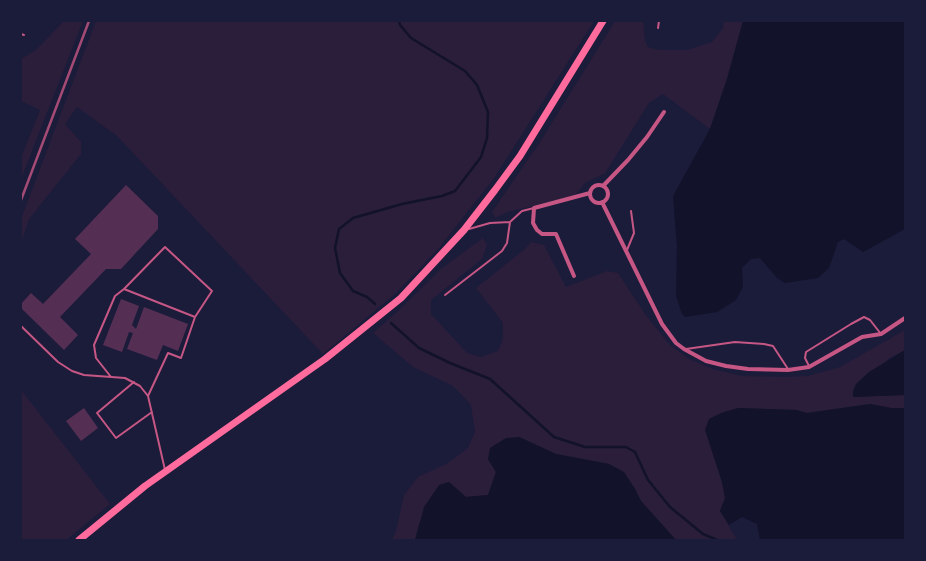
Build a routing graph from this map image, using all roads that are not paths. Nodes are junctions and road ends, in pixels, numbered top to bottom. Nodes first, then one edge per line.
1 (603, 21) edge
2 (659, 21) edge
3 (658, 28) dead end
4 (664, 112) dead end
5 (603, 186) junction
6 (590, 193) junction
7 (602, 202) junction
8 (534, 208) junction
9 (631, 211) dead end
10 (510, 222) junction
11 (464, 230) junction
12 (627, 252) junction
13 (574, 276) dead end
14 (124, 290) junction
15 (445, 295) dead end
16 (195, 317) junction
17 (905, 318) edge
18 (21, 326) edge
19 (881, 334) junction
20 (684, 349) junction
21 (809, 367) junction
22 (788, 370) junction
23 (111, 377) junction
24 (134, 382) junction
25 (148, 396) junction
26 (152, 412) junction
27 (165, 471) junction
28 (79, 540) edge

1 - 11 main road
2 - 3 lane
4 - 5 street
5 - 6 street
5 - 7 street
6 - 7 street
6 - 8 street
7 - 12 street
8 - 10 lane
8 - 13 street
9 - 12 lane
10 - 11 lane
10 - 15 lane
11 - 27 main road
12 - 20 street
14 - 16 lane
14 - 16 lane
14 - 23 lane
16 - 25 lane
17 - 19 street
18 - 23 lane
19 - 21 street
19 - 21 lane
20 - 22 street
20 - 22 lane
21 - 22 street
23 - 24 lane
24 - 25 lane
24 - 26 lane
25 - 26 lane
26 - 27 lane
27 - 28 main road

